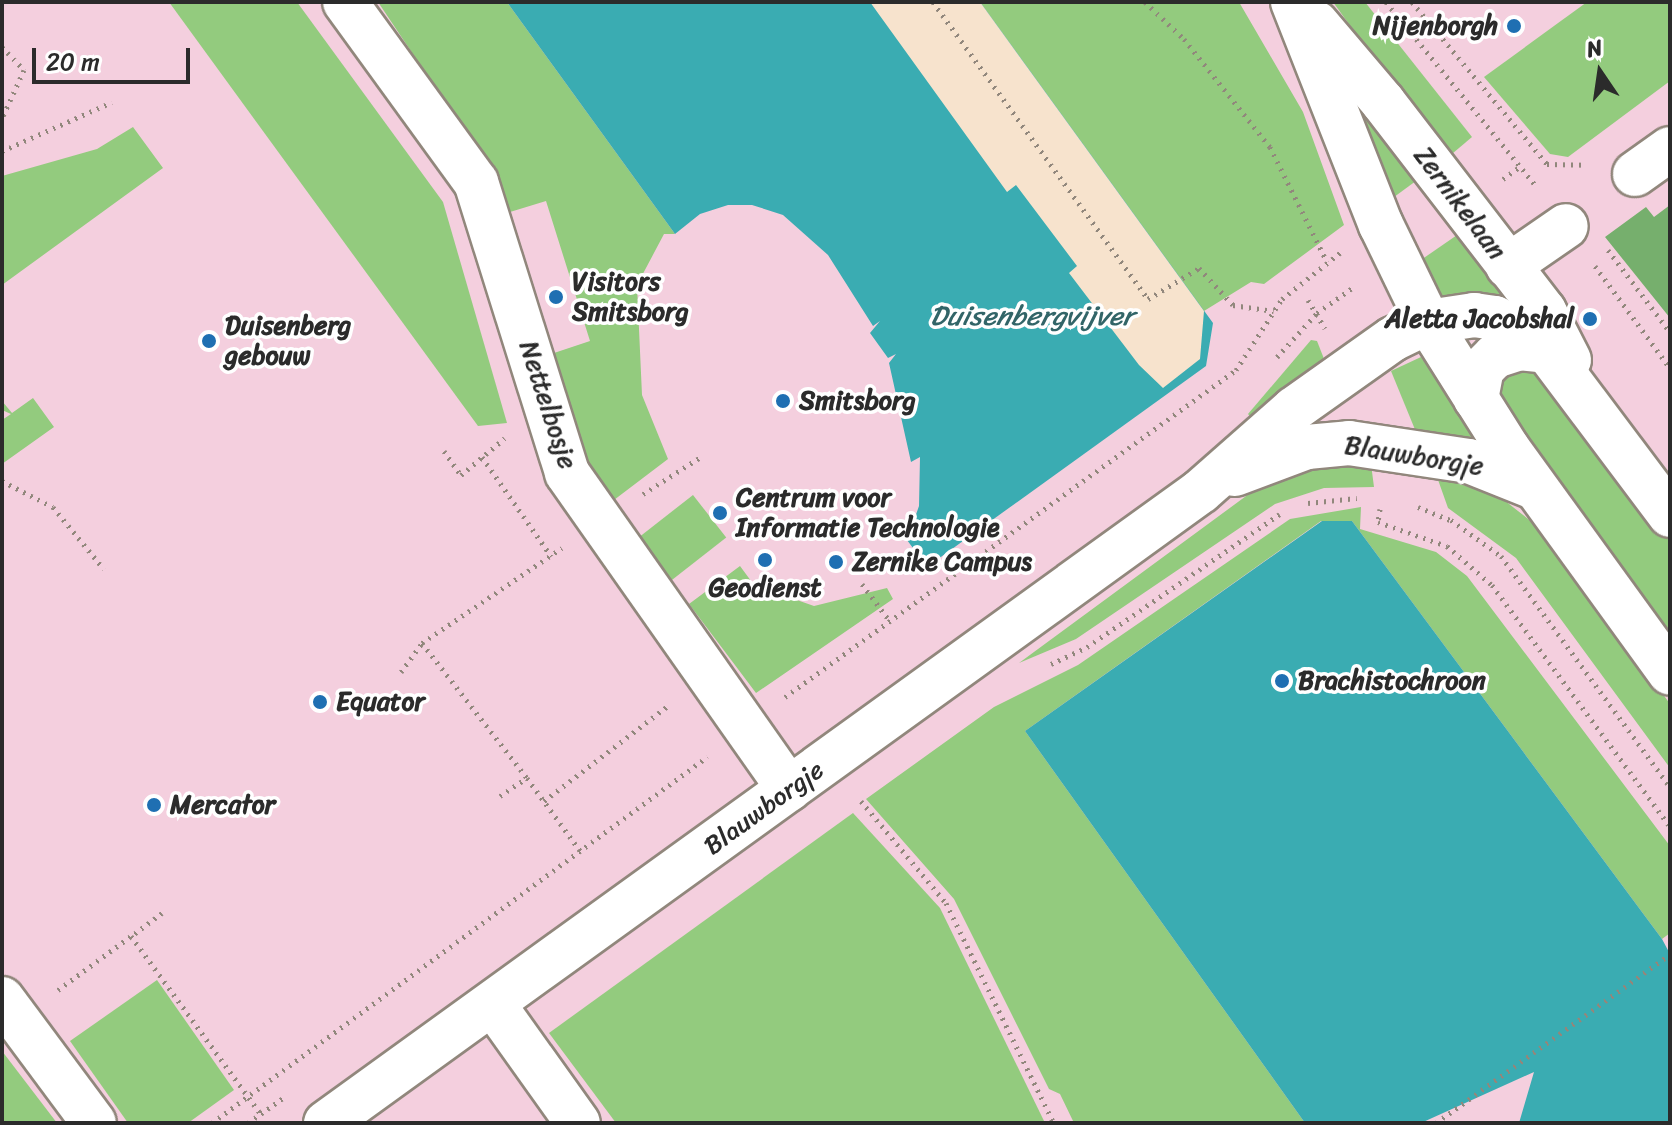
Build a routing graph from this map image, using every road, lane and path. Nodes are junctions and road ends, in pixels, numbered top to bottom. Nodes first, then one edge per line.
1 (345, 2) edge
2 (933, 2) edge
3 (1145, 2) edge
4 (1296, 2) edge
5 (1386, 2) edge
6 (1412, 2) edge
7 (2, 47) edge
8 (112, 102) dead end
9 (2, 118) edge
10 (1670, 149) edge
11 (2, 151) edge
12 (1521, 166) dead end
13 (1617, 172) joint
14 (1582, 231) junction
15 (1348, 247) dead end
16 (1327, 262) junction
17 (1508, 266) junction
18 (1308, 300) dead end
19 (1274, 311) junction
20 (1428, 322) junction
21 (1326, 329) dead end
22 (1670, 332) edge
23 (1547, 351) junction
24 (1670, 368) edge
25 (1476, 399) junction
26 (1600, 419) junction
27 (552, 422) junction
28 (444, 451) dead end
29 (482, 457) junction
30 (699, 458) dead end
31 (2, 481) edge
32 (1536, 489) junction
33 (1201, 491) junction
34 (1372, 498) dead end
35 (1302, 505) dead end
36 (1409, 505) dead end
37 (1290, 508) dead end
38 (1380, 509) dead end
39 (1670, 515) edge
40 (601, 522) junction
41 (551, 556) junction
42 (104, 569) dead end
43 (862, 584) dead end
44 (889, 620) junction
45 (422, 643) junction
46 (1042, 668) dead end
47 (401, 672) dead end
48 (1670, 673) edge
49 (708, 676) junction
50 (743, 728) junction
51 (527, 778) junction
52 (1670, 787) edge
53 (789, 789) junction
54 (500, 796) dead end
55 (544, 801) junction
56 (861, 801) dead end
57 (1670, 826) edge
58 (581, 852) junction
59 (162, 913) dead end
60 (131, 936) junction
61 (1670, 954) edge
62 (493, 1004) junction
63 (10, 1009) edge
64 (248, 1096) junction
65 (261, 1114) dead end
66 (94, 1123) edge
67 (212, 1123) edge
68 (326, 1123) edge
69 (578, 1123) edge
70 (1054, 1123) edge
71 (1436, 1123) edge

1 - 27 street, Nettelbosje
2 - 19 path
3 - 16 path
4 - 17 street, Zernikelaan
4 - 20 street, Zernikelaan
5 - 12 path
6 - 13 path
7 - 9 path
8 - 11 path
10 - 13 street
14 - 17 street
14 - 22 path
14 - 24 path
15 - 16 path
16 - 19 path
17 - 26 street, Zernikelaan
18 - 21 path
19 - 44 path
20 - 23 street, Zernikelaan
20 - 25 street, Zernikelaan
20 - 33 street, Blauwborgje
23 - 25 street
23 - 26 street, Zernikelaan
25 - 32 street, Zernikelaan
26 - 39 street, Zernikelaan
27 - 29 path
27 - 40 street, Nettelbosje
28 - 29 path
29 - 41 path
30 - 40 path
31 - 42 path
32 - 33 street, Blauwborgje
32 - 48 street, Zernikelaan
33 - 53 street, Blauwborgje
34 - 35 path, Blauwborgje
36 - 52 path
37 - 46 path
38 - 57 path
40 - 41 path
40 - 49 street, Nettelbosje
41 - 45 path
43 - 44 path
44 - 50 path
45 - 47 path
45 - 51 path
49 - 50 street, Nettelbosje
49 - 55 path
50 - 53 street, Nettelbosje
50 - 58 path
51 - 54 path
51 - 55 path
53 - 62 street, Blauwborgje
55 - 58 path
56 - 70 path
58 - 64 path
59 - 60 path
60 - 63 path
60 - 64 path
61 - 71 path
62 - 68 street, Blauwborgje
62 - 69 street
63 - 66 street
64 - 65 path
64 - 67 path

